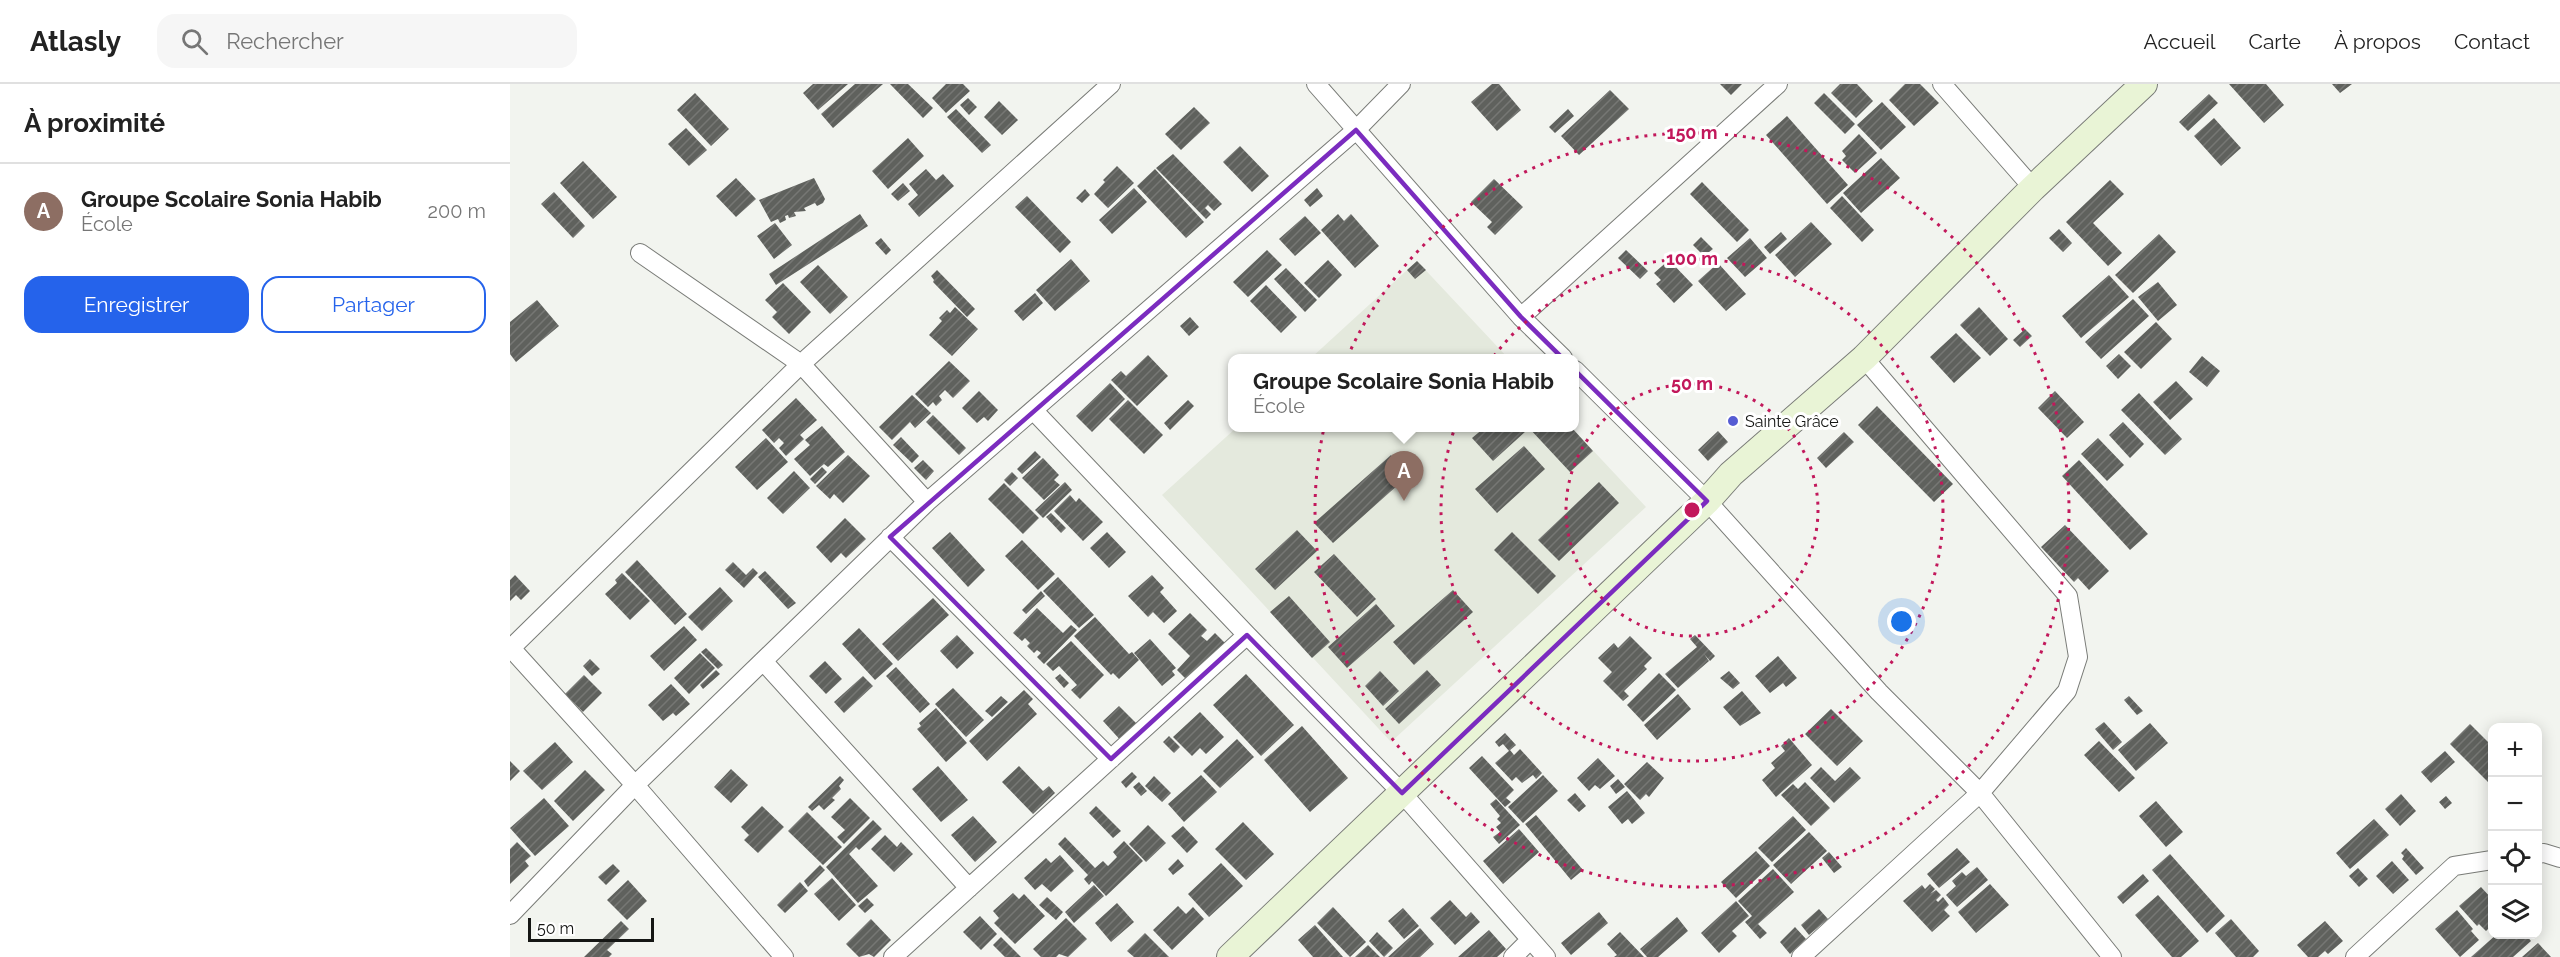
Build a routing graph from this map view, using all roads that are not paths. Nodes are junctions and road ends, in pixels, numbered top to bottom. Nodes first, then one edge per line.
1 (1111, 84) edge
2 (1316, 84) edge
3 (1401, 84) edge
4 (1778, 84) edge
5 (1942, 84) edge
6 (2144, 84) edge
7 (1356, 130) junction
8 (2033, 188) junction
9 (640, 253) dead end
10 (1521, 317) junction
11 (1559, 354) edge
12 (1864, 358) junction
13 (801, 364) junction
14 (1579, 374) edge
15 (1034, 411) junction
16 (1707, 501) junction
17 (927, 502) junction
18 (890, 537) junction
19 (1247, 635) junction
20 (510, 648) edge
21 (763, 661) junction
22 (1111, 759) junction
23 (635, 785) junction
24 (1402, 792) junction
25 (1980, 793) junction
26 (2542, 853) edge
27 (2560, 858) edge
28 (2488, 861) edge
29 (969, 888) junction
30 (510, 915) edge
31 (1530, 940) junction
32 (1811, 954) edge
33 (784, 957) edge
34 (893, 957) edge
35 (1230, 957) edge
36 (1513, 957) edge
37 (1546, 957) edge
38 (2112, 957) edge
39 (2355, 957) edge

1 - 13 street
2 - 7 street
3 - 7 street
4 - 10 street
5 - 8 street
6 - 8 street
7 - 10 street
7 - 15 street
8 - 12 street
9 - 13 street
10 - 11 street
12 - 16 street
12 - 25 street
13 - 17 street
13 - 20 street
14 - 16 street
15 - 17 street
15 - 19 street
16 - 24 street
16 - 25 street
17 - 18 street
18 - 21 street
18 - 22 street
19 - 22 street
19 - 24 street
20 - 23 street
21 - 23 street
21 - 29 street
22 - 29 street
23 - 30 street
23 - 33 street
24 - 31 street
24 - 35 street
25 - 32 street
25 - 38 street
26 - 27 street
28 - 39 street
29 - 34 street
31 - 36 street
31 - 37 street

